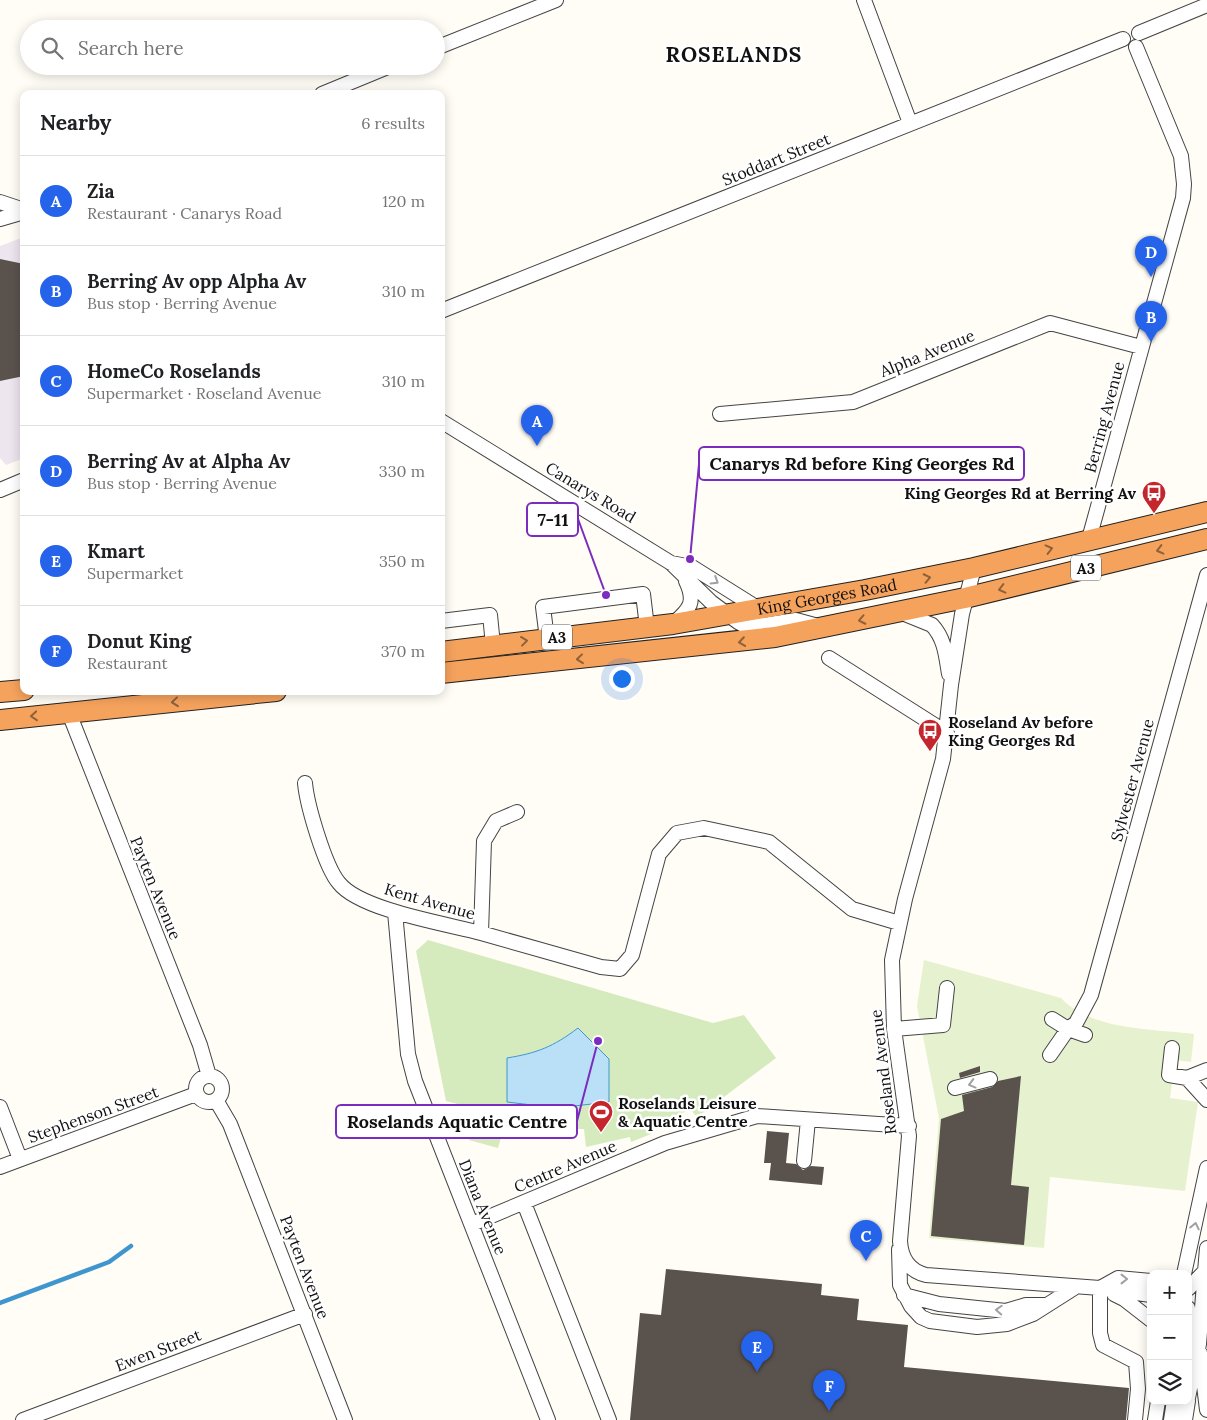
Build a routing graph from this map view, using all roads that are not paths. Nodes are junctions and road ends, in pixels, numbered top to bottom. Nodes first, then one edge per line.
1 (556, 0) edge
2 (864, 0) edge
3 (1207, 5) edge
4 (1137, 40) junction
5 (445, 44) edge
6 (368, 75) edge
7 (332, 90) edge
8 (910, 123) junction
9 (0, 202) edge
10 (20, 210) edge
11 (20, 212) edge
12 (0, 219) edge
13 (445, 308) edge
14 (1141, 347) junction
15 (720, 414) dead end
16 (445, 423) edge
17 (20, 482) edge
18 (0, 490) edge
19 (1207, 512) edge
20 (1089, 539) junction
21 (1207, 539) edge
22 (671, 563) junction
23 (974, 568) junction
24 (1207, 575) edge
25 (684, 578) junction
26 (966, 598) junction
27 (759, 609) junction
28 (900, 612) junction
29 (727, 614) junction
30 (445, 621) edge
31 (673, 624) junction
32 (647, 627) junction
33 (824, 628) junction
34 (547, 638) junction
35 (493, 645) junction
36 (445, 651) edge
37 (829, 658) dead end
38 (445, 673) edge
39 (950, 684) junction
40 (20, 690) edge
41 (0, 692) edge
42 (238, 695) edge
43 (69, 713) junction
44 (0, 720) edge
45 (946, 733) junction
46 (305, 783) dead end
47 (516, 812) dead end
48 (395, 912) junction
49 (898, 924) junction
50 (481, 933) junction
51 (947, 988) dead end
52 (1052, 1019) dead end
53 (894, 1029) junction
54 (1068, 1029) junction
55 (1085, 1035) dead end
56 (1172, 1048) dead end
57 (1050, 1055) dead end
58 (1207, 1070) edge
59 (209, 1076) junction
60 (1187, 1078) junction
61 (990, 1079) dead end
62 (955, 1088) dead end
63 (196, 1094) junction
64 (216, 1100) junction
65 (1207, 1100) edge
66 (0, 1107) edge
67 (808, 1120) junction
68 (909, 1126) junction
69 (20, 1159) junction
70 (804, 1161) dead end
71 (0, 1167) edge
72 (1207, 1168) edge
73 (524, 1203) junction
74 (472, 1224) junction
75 (900, 1242) junction
76 (1207, 1248) edge
77 (1185, 1270) edge
78 (1204, 1272) junction
79 (932, 1276) junction
80 (1147, 1281) edge
81 (1192, 1285) edge
82 (1074, 1288) junction
83 (1100, 1288) junction
84 (1147, 1294) edge
85 (904, 1295) junction
86 (304, 1314) junction
87 (1189, 1315) edge
88 (1147, 1317) edge
89 (1194, 1348) edge
90 (1189, 1360) edge
91 (1193, 1371) junction
92 (1192, 1377) edge
93 (1158, 1405) edge
94 (1173, 1405) edge
95 (1187, 1405) edge
96 (1207, 1410) edge
97 (23, 1420) edge
98 (345, 1420) edge
99 (548, 1420) edge
100 (609, 1420) edge
101 (1135, 1420) edge
102 (1156, 1420) edge
103 (1171, 1420) edge
104 (1185, 1420) edge

1 - 5 street
2 - 8 street
3 - 4 street
4 - 8 street, Stoddart Street
4 - 14 street, Berring Avenue
6 - 7 street
8 - 13 street, Stoddart Street
9 - 10 street
11 - 12 street
14 - 15 street, Alpha Avenue
14 - 20 street, Berring Avenue
16 - 22 street, Canarys Road
17 - 18 street
19 - 20 highway, King Georges Road / A3
23 -> 20 highway, King Georges Road / A3
21 -> 26 highway, King Georges Road / A3
22 - 25 street, Canarys Road
22 -> 27 street, Canarys Road
23 - 26 street, Roseland Avenue
27 -> 23 highway, King Georges Road / A3
24 - 54 street, Sylvester Avenue
25 - 29 street, Canarys Road
25 - 31 street, Canarys Road
26 - 28 highway, King Georges Road / A3
26 - 39 street, Roseland Avenue
27 - 29 highway, King Georges Road / A3
28 -> 33 highway, King Georges Road / A3
28 - 39 street, Roseland Avenue
29 - 31 highway, King Georges Road / A3
29 - 33 street, Canarys Road
30 - 35 street
31 - 32 highway, King Georges Road / A3
32 - 34 highway, King Georges Road / A3
32 - 34 street
33 -> 38 highway, King Georges Road / A3
35 -> 34 highway, King Georges Road / A3
35 - 36 highway, King Georges Road / A3
37 - 45 street
39 - 45 street, Roseland Avenue
40 - 41 highway
42 -> 43 highway
43 -> 44 highway
43 - 59 street, Payten Avenue
45 - 49 street, Roseland Avenue
46 - 48 street, Kent Avenue
47 - 50 street
48 - 50 street, Kent Avenue
48 - 74 street, Diana Avenue
49 - 50 street, Kent Avenue
49 - 53 street, Roseland Avenue
51 - 53 street
52 - 54 street
53 - 68 street, Roseland Avenue
54 - 55 street
54 - 57 street, Sylvester Avenue
56 - 60 street
58 - 60 street
59 - 63 street
59 - 64 street
60 - 65 street
61 -> 62 street
63 - 64 street
63 - 69 street, Stephenson Street
64 - 86 street, Payten Avenue
66 - 69 street
67 - 68 street, Centre Avenue
67 - 70 street
67 - 73 street, Centre Avenue
68 - 75 street, Roseland Avenue
69 - 71 street, Stephenson Street
77 -> 72 street
73 - 74 street, Centre Avenue
73 - 100 street
74 - 99 street, Diana Avenue
75 - 79 street, Roseland Avenue
75 - 85 street
76 - 78 street
78 - 81 street
78 - 89 street
79 - 82 street, Roseland Avenue
79 - 85 street
83 -> 80 street, Roseland Avenue
82 - 83 street, Roseland Avenue
82 -> 85 street
83 - 84 street, Roseland Avenue
83 - 88 street
83 - 101 street
86 - 97 street, Ewen Street
86 - 98 street, Payten Avenue
87 - 89 street
89 - 91 street
89 - 96 street
90 - 91 street
91 - 92 street
93 - 102 street
94 - 103 street
95 - 104 street

